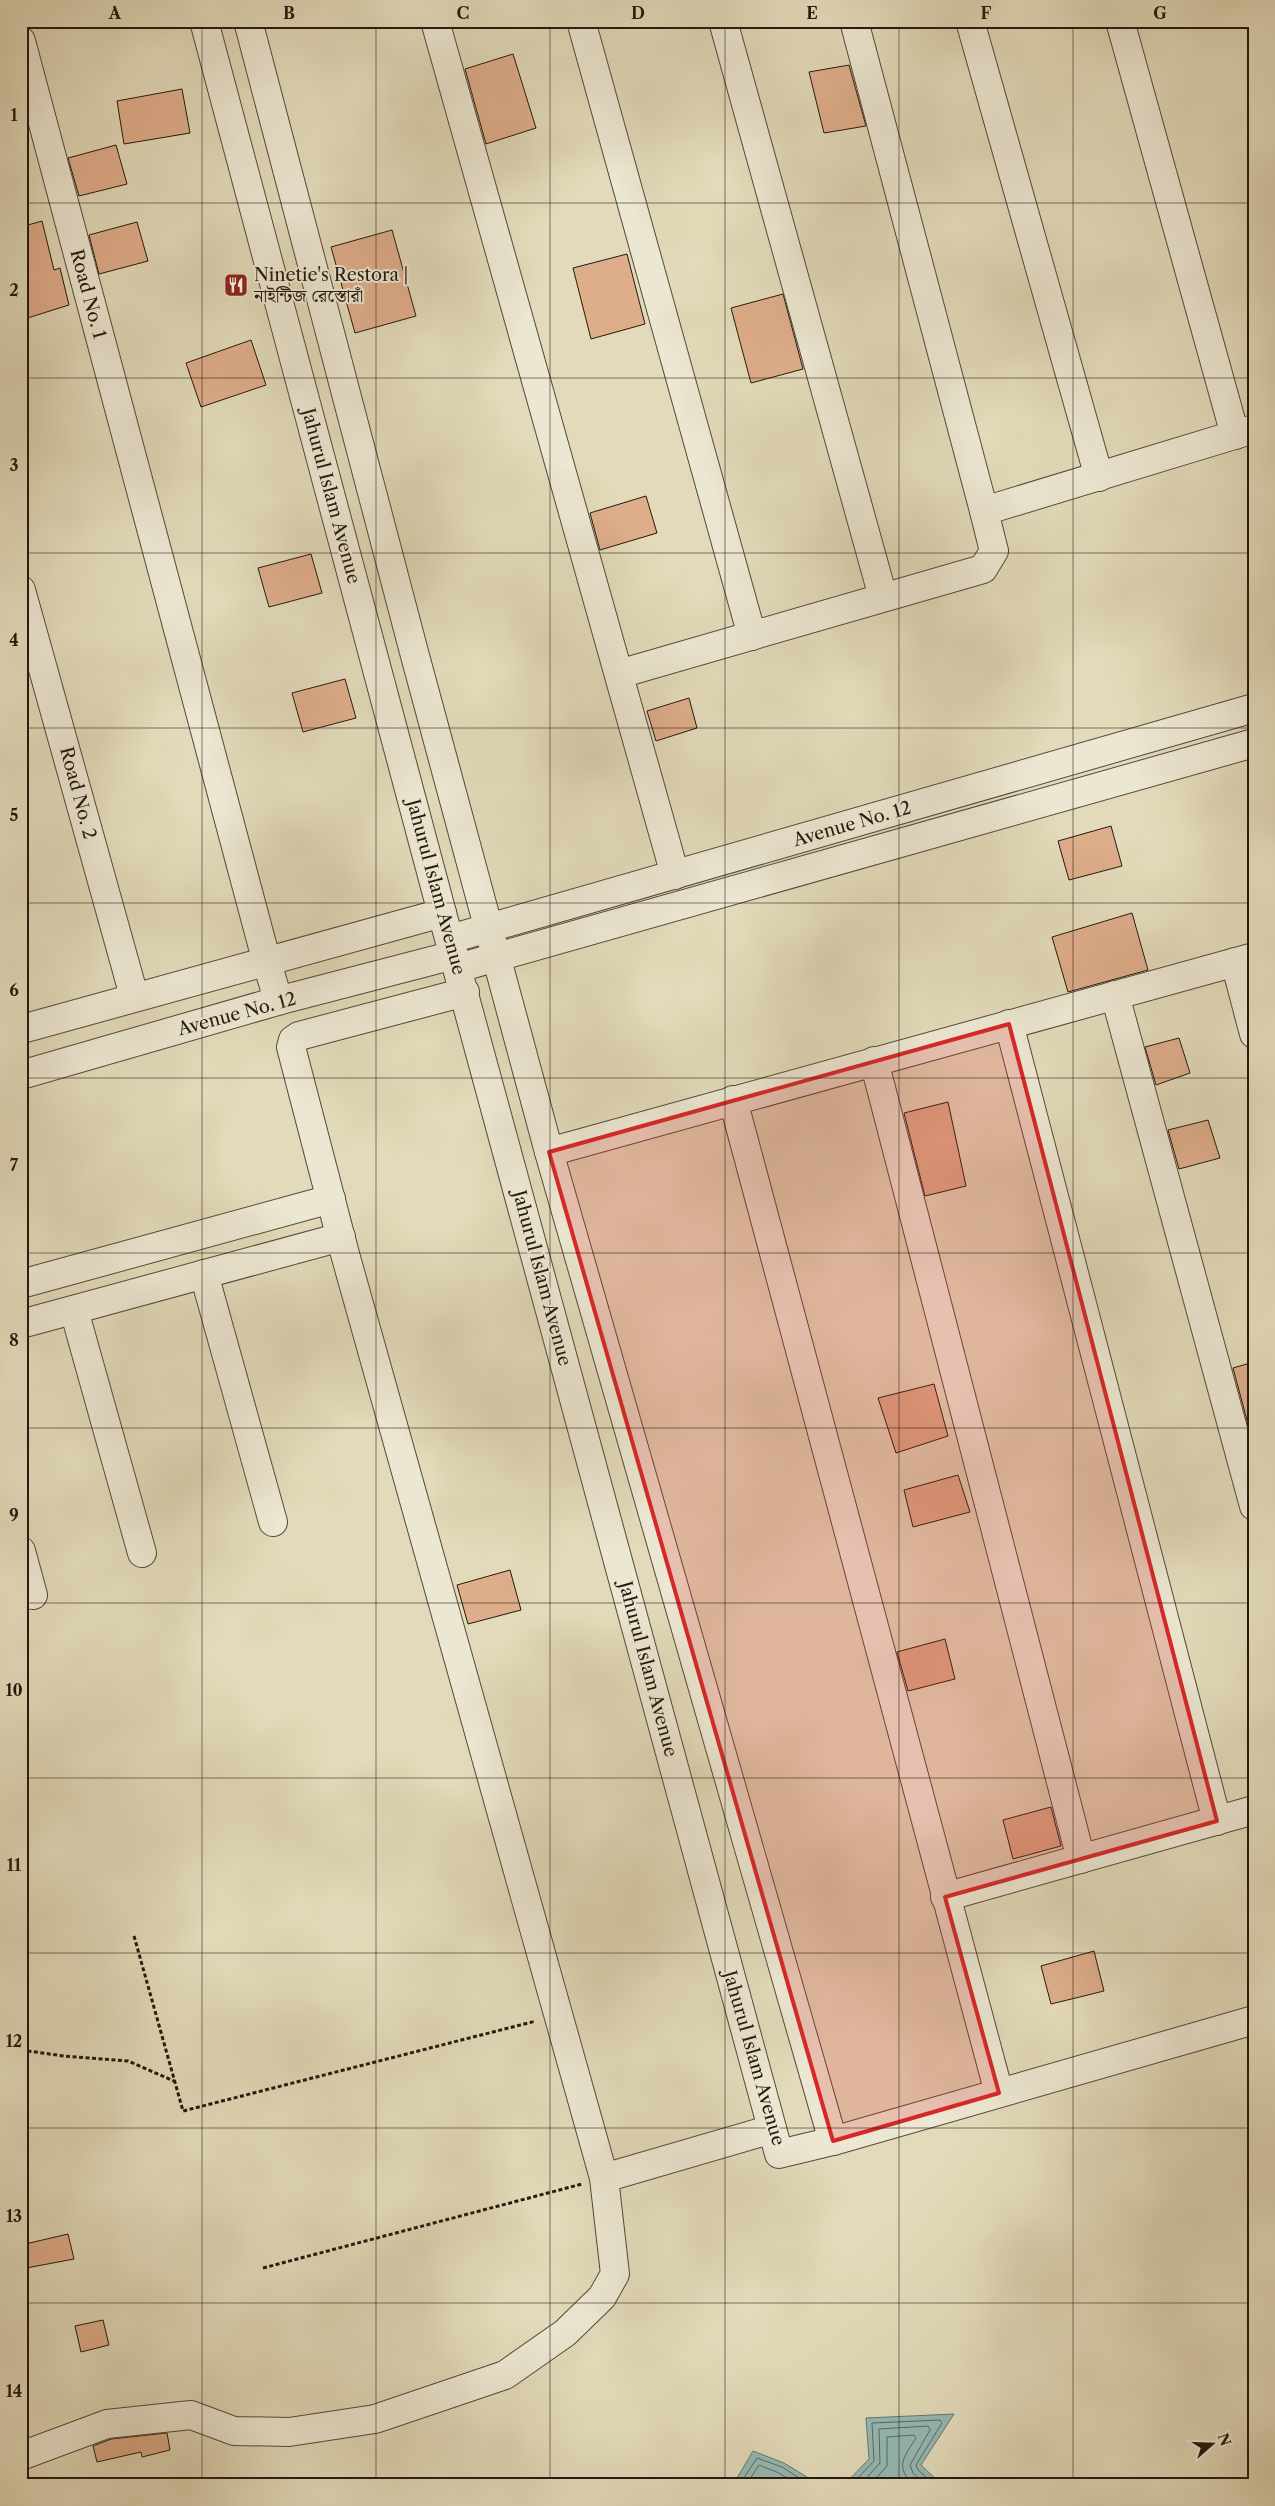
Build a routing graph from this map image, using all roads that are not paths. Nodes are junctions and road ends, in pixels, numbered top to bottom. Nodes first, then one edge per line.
1 (204, 21) edge
2 (248, 21) edge
3 (435, 21) edge
4 (581, 21) edge
5 (723, 21) edge
6 (854, 21) edge
7 (970, 21) edge
8 (1120, 21) edge
9 (21, 41) edge
10 (1245, 432) edge
11 (1099, 477) junction
12 (984, 512) junction
13 (21, 590) edge
14 (883, 597) junction
15 (752, 636) junction
16 (619, 674) junction
17 (1254, 708) edge
18 (1254, 744) edge
19 (676, 875) junction
20 (442, 913) junction
21 (488, 929) junction
22 (496, 956) junction
23 (1244, 959) edge
24 (266, 960) junction
25 (456, 963) junction
26 (1115, 995) junction
27 (134, 996) junction
28 (281, 1000) junction
29 (1009, 1024) junction
30 (22, 1029) edge
31 (1254, 1034) edge
32 (874, 1061) junction
33 (21, 1074) edge
34 (733, 1100) junction
35 (548, 1152) junction
36 (331, 1199) junction
37 (341, 1237) junction
38 (204, 1274) junction
39 (21, 1284) edge
40 (74, 1310) junction
41 (21, 1324) edge
42 (1254, 1506) edge
43 (272, 1522) dead end
44 (21, 1551) edge
45 (142, 1553) dead end
46 (33, 1595) dead end
47 (1254, 1810) edge
48 (1217, 1820) junction
49 (1080, 1859) junction
50 (945, 1897) junction
51 (1254, 2020) edge
52 (999, 2093) junction
53 (772, 2129) junction
54 (833, 2141) junction
55 (604, 2178) junction
56 (21, 2456) edge

1 - 20 street, Jahurul Islam Avenue
2 - 21 street
3 - 16 street
4 - 15 street
5 - 14 street
6 - 12 street
7 - 11 street
8 - 10 street
9 - 24 street, Road No. 1
10 - 11 street
11 - 12 street
12 - 14 street
13 - 27 street, Road No. 2
14 - 15 street
15 - 16 street
16 - 19 street
17 - 19 street, Avenue No. 12
18 - 22 street, Avenue No. 12
19 - 21 street, Avenue No. 12
20 - 24 street
20 - 25 street, Jahurul Islam Avenue
21 - 22 street
21 - 25 street, Avenue No. 12
22 - 25 street, Avenue No. 12
22 - 35 street
23 - 26 street
23 - 31 street
24 - 27 street
24 - 28 street, Road No. 1
25 - 28 street, Avenue No. 12
25 - 36 street
25 - 53 street, Jahurul Islam Avenue
26 - 29 street
26 - 42 street
27 - 30 street
28 - 33 street, Avenue No. 12
29 - 32 street
29 - 48 street
32 - 34 street
32 - 49 street
34 - 35 street
34 - 50 street
35 - 54 street
36 - 37 street
36 - 39 street
37 - 38 street
37 - 55 street
38 - 40 street
38 - 43 street
40 - 41 street
40 - 45 street
44 - 46 street
47 - 48 street
48 - 49 street
49 - 50 street
50 - 52 street
51 - 52 street
52 - 54 street
53 - 54 street, Jahurul Islam Avenue
53 - 55 street
55 - 56 street

